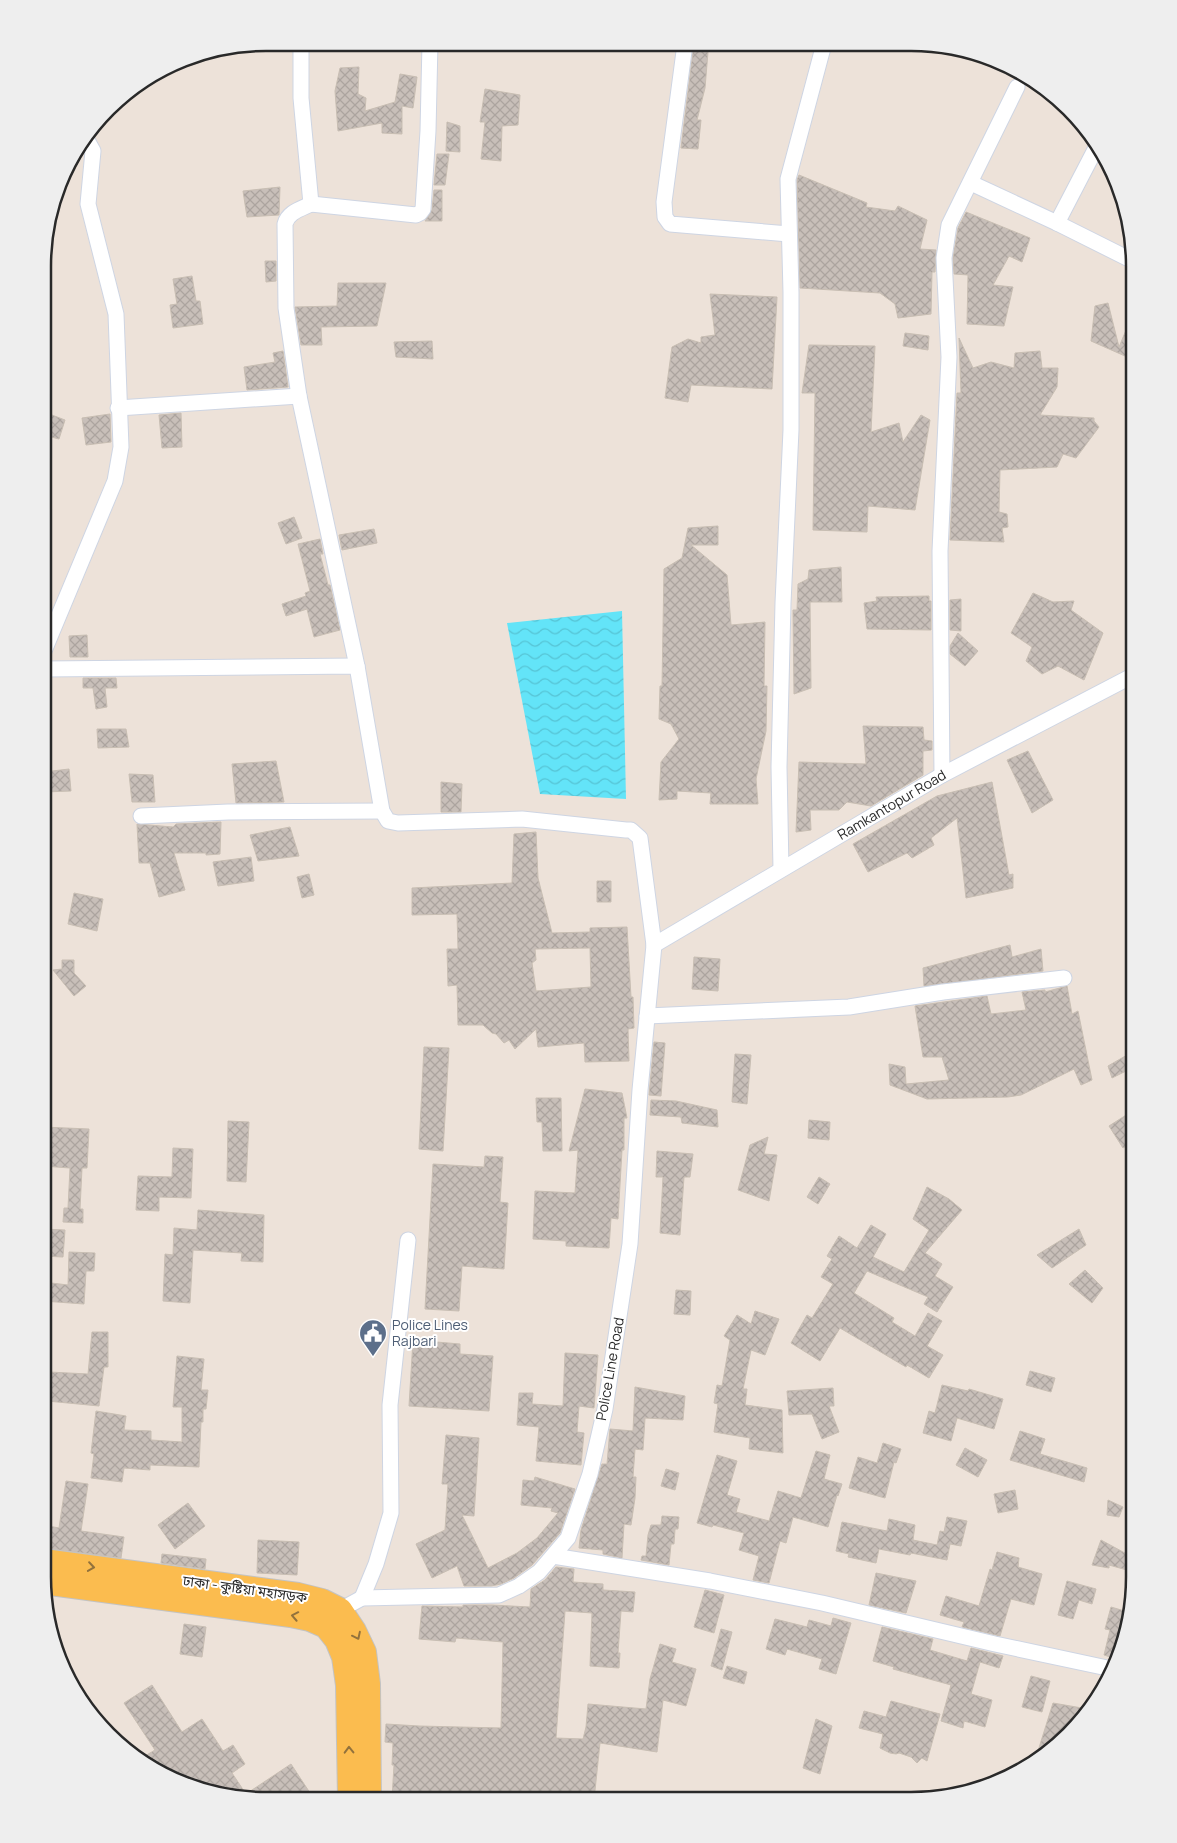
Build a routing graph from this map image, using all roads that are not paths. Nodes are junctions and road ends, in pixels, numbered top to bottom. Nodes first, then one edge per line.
1 (301, 51) edge
2 (430, 51) edge
3 (684, 51) edge
4 (822, 51) edge
5 (1017, 87) dead end
6 (89, 144) edge
7 (1093, 153) edge
8 (971, 183) junction
9 (311, 204) junction
10 (1057, 222) junction
11 (789, 234) junction
12 (1125, 257) edge
13 (299, 396) junction
14 (118, 408) junction
15 (51, 634) edge
16 (357, 666) junction
17 (51, 668) edge
18 (1126, 679) edge
19 (942, 775) junction
20 (382, 812) junction
21 (140, 816) dead end
22 (781, 869) junction
23 (654, 945) junction
24 (1064, 978) dead end
25 (647, 1016) junction
26 (408, 1240) dead end
27 (553, 1556) junction
28 (51, 1562) edge
29 (51, 1583) edge
30 (362, 1598) junction
31 (340, 1610) junction
32 (1106, 1668) edge
33 (350, 1792) edge
34 (369, 1792) edge

1 - 9 street
2 - 9 street
3 - 11 street
4 - 11 street
5 - 8 street
6 - 14 street
7 - 10 street
8 - 10 street
8 - 19 street
9 - 13 street
10 - 12 street
11 - 22 street
13 - 14 street
13 - 16 street
14 - 15 street
16 - 17 street
16 - 20 street
18 - 19 street, Ramkantopur Road
19 - 22 street, Ramkantopur Road
20 - 21 street
20 - 23 street, Police Line Road
22 - 23 street, Ramkantopur Road
23 - 25 street, Police Line Road
24 - 25 street
25 - 27 street, Police Line Road
26 - 30 street
27 - 30 street, Police Line Road
27 - 32 street
28 -> 31 main road, ঢাকা - কুষ্টিয়া মহাসড়ক
33 -> 29 main road, ঢাকা - কুষ্টিয়া মহাসড়ক
30 - 31 street, Police Line Road
31 -> 34 main road

